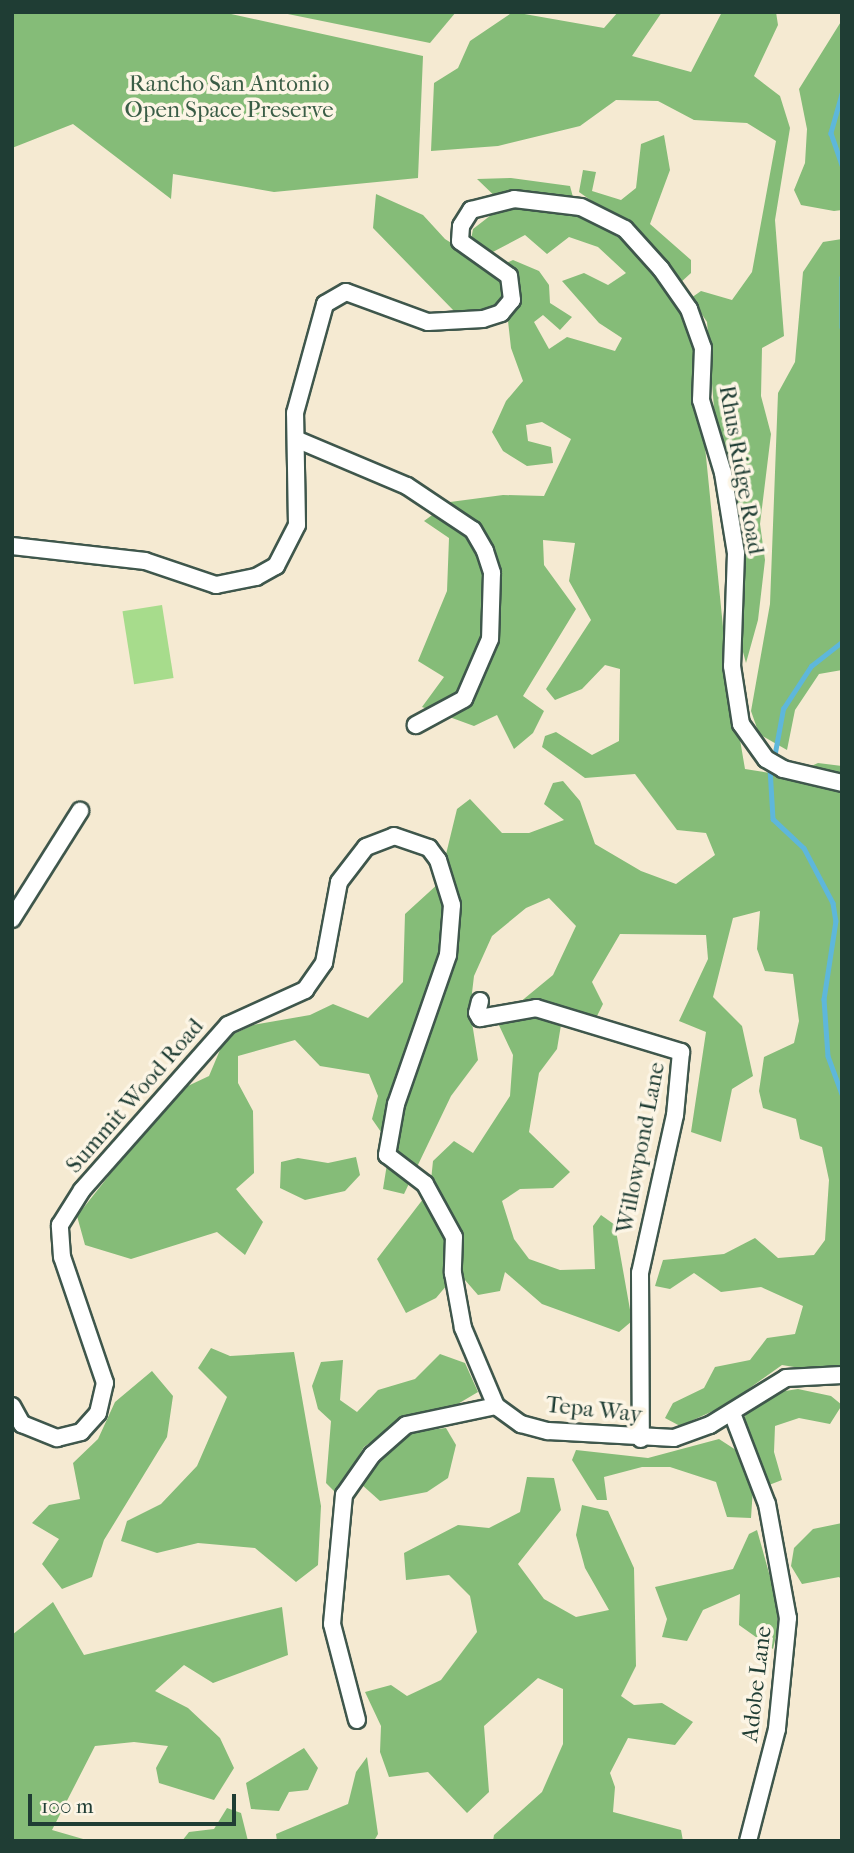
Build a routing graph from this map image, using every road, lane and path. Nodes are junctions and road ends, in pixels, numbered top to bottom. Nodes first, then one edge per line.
1 (298, 440) junction
2 (12, 546) edge
3 (416, 725) dead end
4 (842, 783) edge
5 (80, 811) dead end
6 (12, 919) edge
7 (480, 1001) dead end
8 (842, 1375) edge
9 (496, 1406) junction
10 (13, 1410) edge
11 (732, 1413) junction
12 (641, 1439) junction
13 (357, 1720) dead end
14 (748, 1841) edge

1 - 2 street, Rhus Ridge Road
1 - 3 street
1 - 4 street, Rhus Ridge Road
5 - 6 street
7 - 12 street, Willowpond Lane
8 - 11 street, Tepa Way
9 - 10 street, Summit Wood Road
9 - 12 street, Tepa Way
9 - 13 street
11 - 12 street, Tepa Way
11 - 14 street, Adobe Lane

